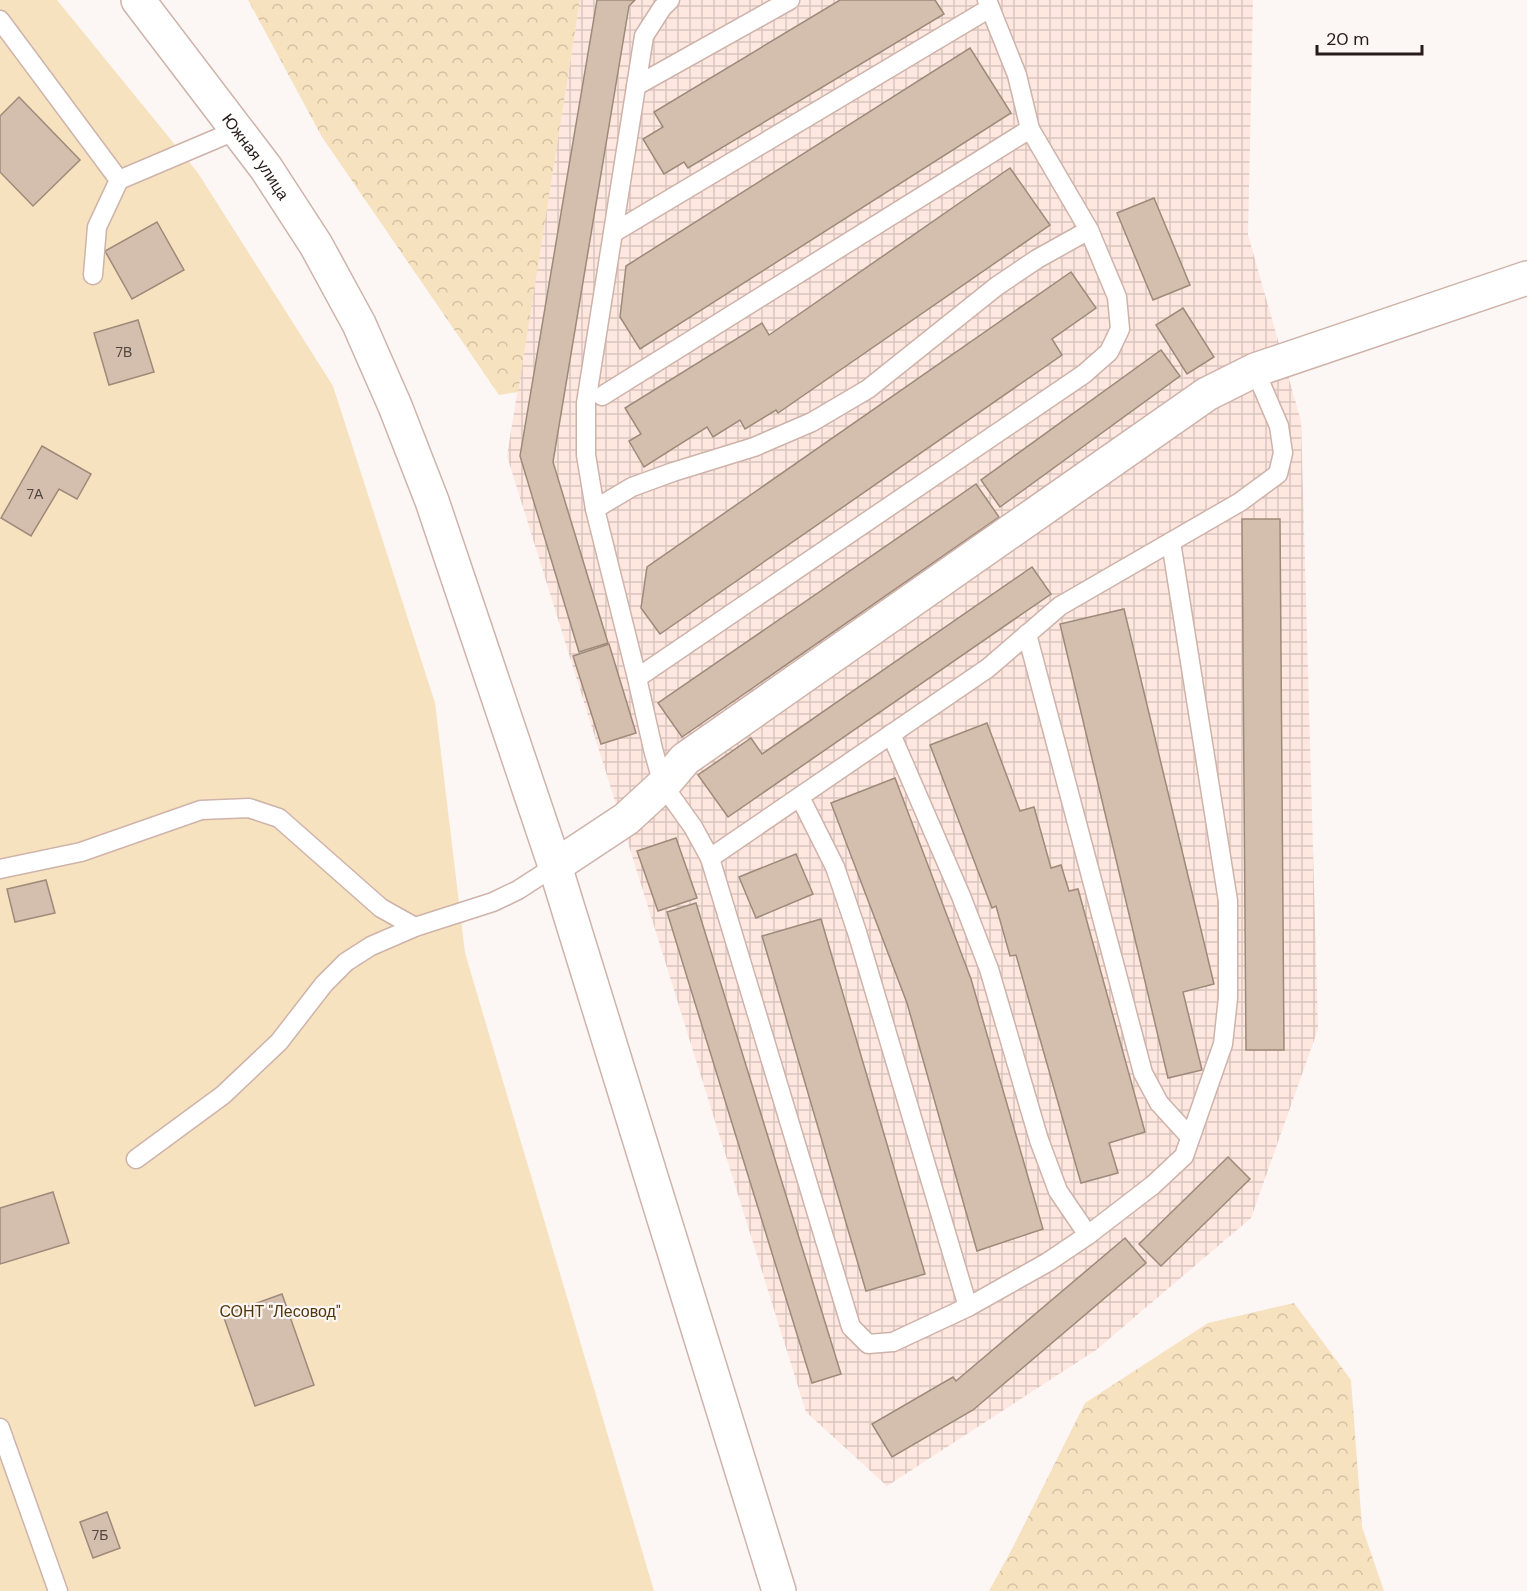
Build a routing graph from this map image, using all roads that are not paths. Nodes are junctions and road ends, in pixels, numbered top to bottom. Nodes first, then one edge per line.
1 (138, 0) edge
2 (670, 0) edge
3 (790, 0) edge
4 (989, 4) edge
5 (0, 20) edge
6 (636, 87) junction
7 (1030, 129) junction
8 (237, 130) junction
9 (119, 180) junction
10 (1089, 230) junction
11 (613, 233) junction
12 (93, 275) dead end
13 (1527, 278) edge
14 (1256, 370) junction
15 (602, 396) dead end
16 (595, 509) junction
17 (1171, 542) junction
18 (1027, 634) junction
19 (638, 678) junction
20 (891, 734) junction
21 (663, 785) junction
22 (800, 797) junction
23 (710, 858) junction
24 (555, 866) junction
25 (0, 869) edge
26 (415, 927) junction
27 (1190, 1137) junction
28 (136, 1159) dead end
29 (1088, 1236) junction
30 (968, 1307) junction
31 (0, 1428) edge
32 (58, 1591) edge
33 (779, 1591) edge

1 - 8 main road, Южная улица
2 - 6 lane
3 - 6 lane
4 - 7 lane
4 - 11 lane
5 - 9 lane
6 - 11 lane
7 - 10 lane
7 - 15 lane
8 - 9 lane
8 - 24 main road, Южная улица
9 - 12 lane
10 - 16 lane
10 - 19 lane
11 - 16 lane
13 - 14 main road
14 - 17 lane
14 - 21 main road
16 - 19 lane
17 - 18 lane
17 - 27 lane
18 - 20 lane
18 - 27 lane
19 - 21 lane
20 - 22 lane
20 - 29 lane
21 - 23 lane
21 - 24 main road
22 - 23 lane
22 - 30 lane
23 - 30 lane
24 - 26 lane
24 - 33 main road, Южная улица
25 - 26 lane
26 - 28 lane
27 - 29 lane
29 - 30 lane
31 - 32 lane

